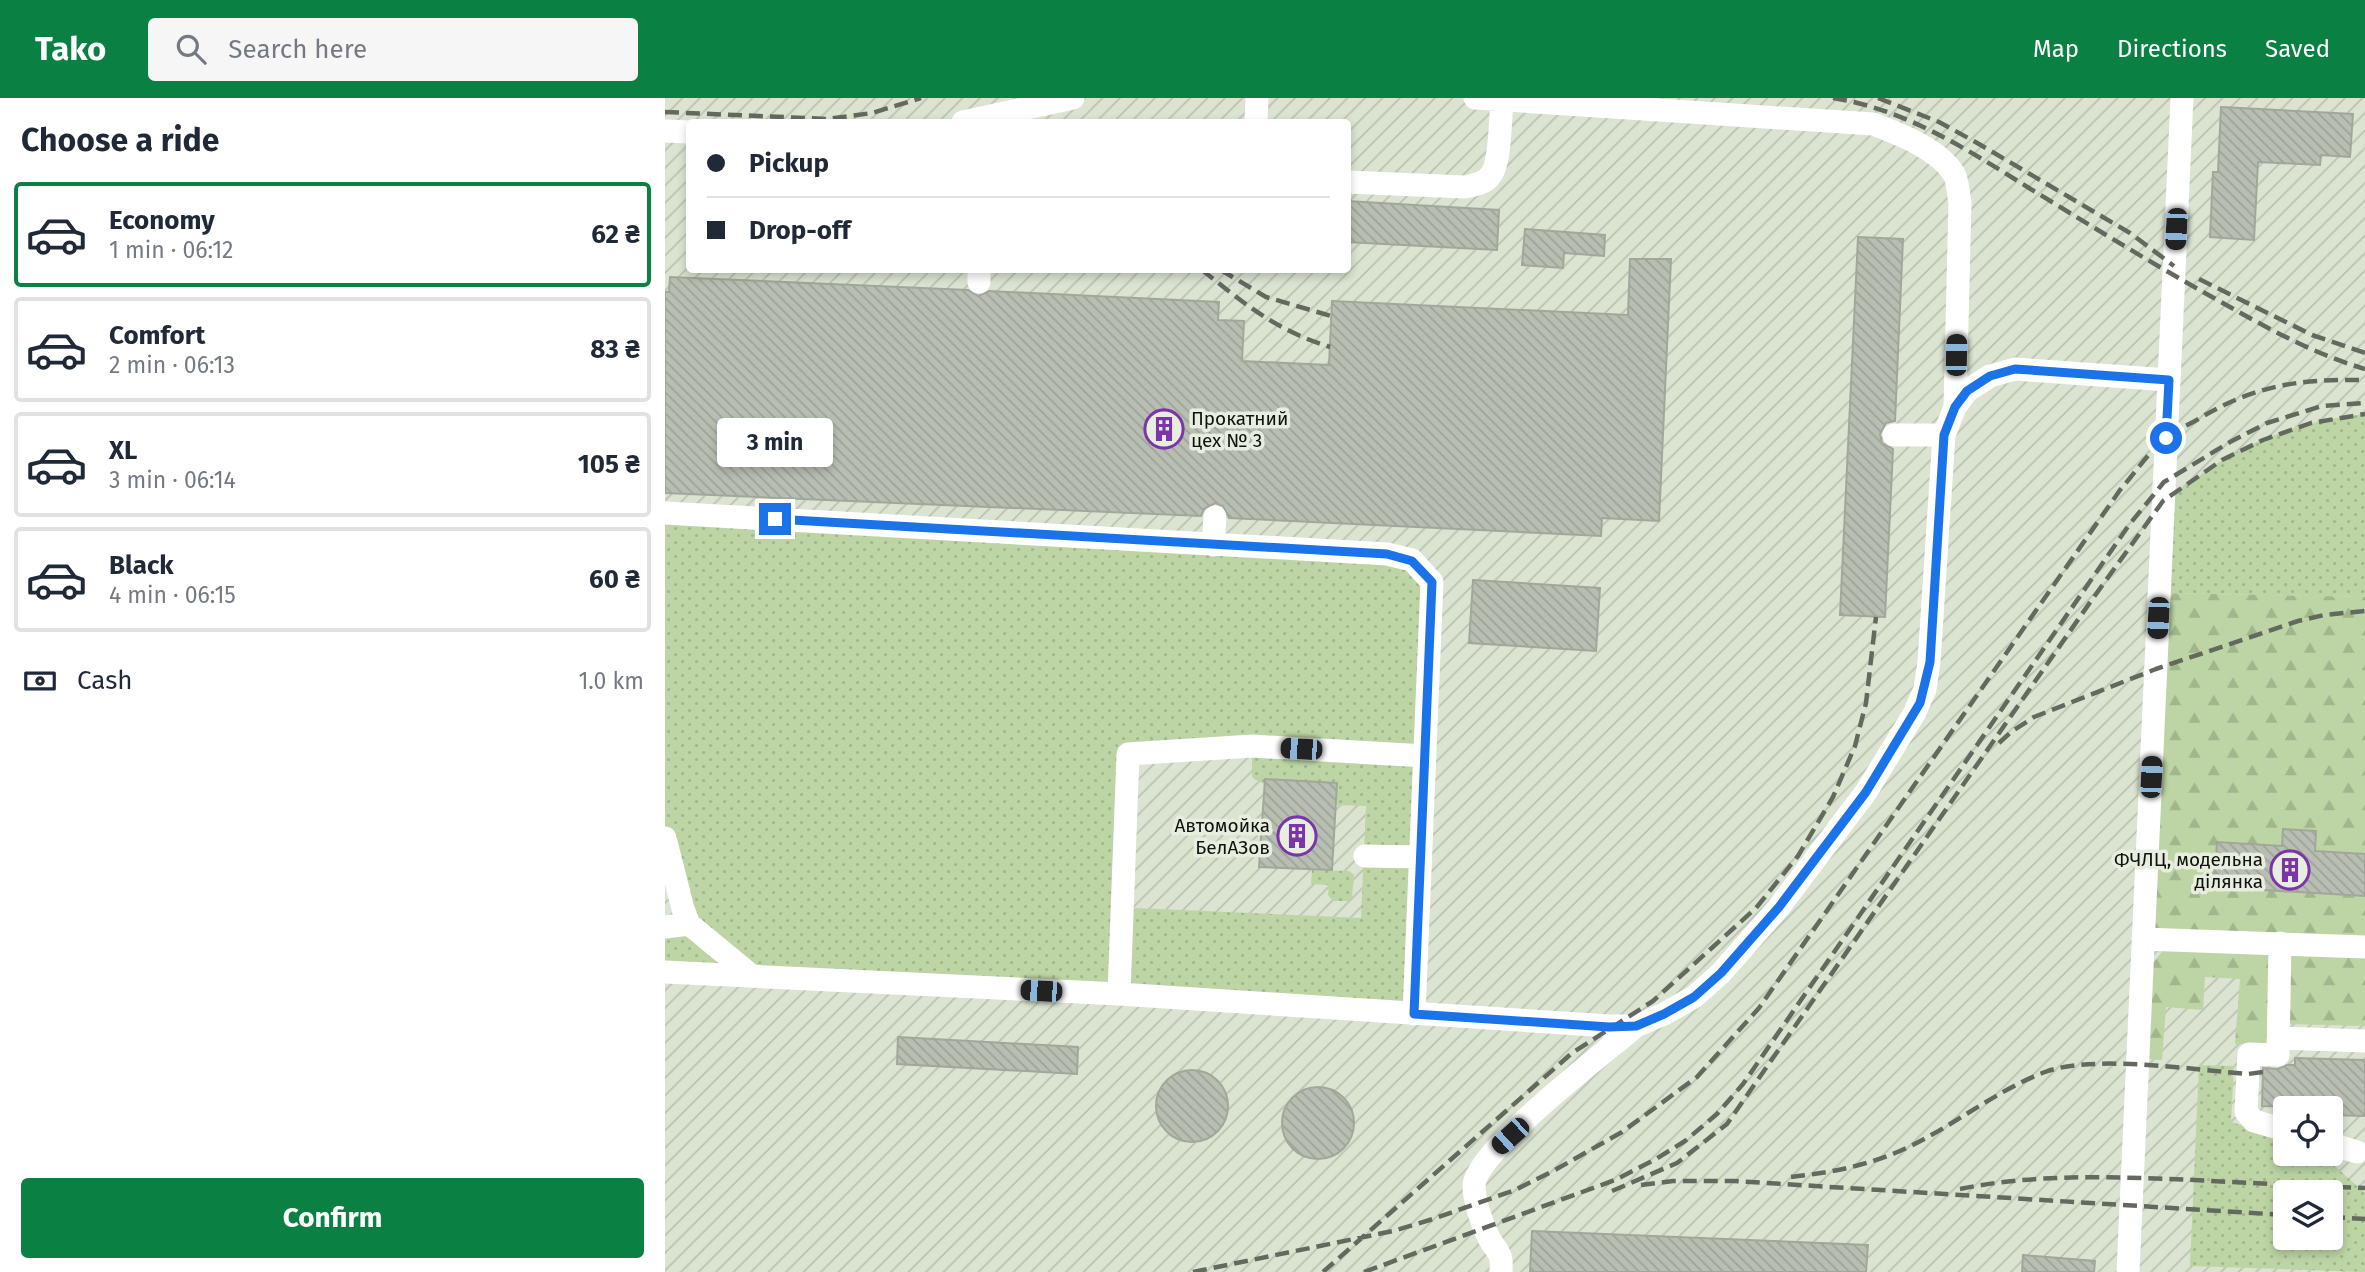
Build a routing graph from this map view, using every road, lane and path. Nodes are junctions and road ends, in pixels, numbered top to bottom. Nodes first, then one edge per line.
1 (1073, 98) edge
2 (1257, 98) edge
3 (1475, 98) edge
4 (2182, 98) edge
5 (1502, 100) junction
6 (985, 119) edge
7 (1256, 119) edge
8 (665, 131) edge
9 (686, 132) edge
10 (1351, 182) edge
11 (2169, 380) junction
12 (1955, 407) junction
13 (1894, 435) dead end
14 (1944, 435) junction
15 (665, 513) edge
16 (1215, 517) dead end
17 (1213, 545) junction
18 (1425, 756) junction
19 (665, 838) edge
20 (1366, 856) dead end
21 (1420, 857) junction
22 (689, 925) junction
23 (665, 927) edge
24 (2143, 939) junction
25 (2280, 943) junction
26 (2365, 947) edge
27 (665, 972) edge
28 (752, 976) junction
29 (1119, 994) junction
30 (1414, 1014) junction
31 (1636, 1026) junction
32 (2278, 1038) junction
33 (2365, 1041) edge
34 (2273, 1127) edge
35 (2343, 1148) edge
36 (2357, 1152) dead end
37 (1501, 1272) edge
38 (2128, 1272) edge

1 - 6 lane
2 - 7 lane
3 - 5 lane
4 - 11 lane
5 - 10 lane
5 - 12 lane
8 - 9 lane
11 - 12 lane
11 - 24 lane
12 - 14 lane
13 - 14 lane
14 - 31 lane
15 - 17 lane
16 - 17 lane
17 - 18 lane
18 - 21 lane
18 - 29 lane
19 - 22 lane
20 - 21 lane
21 - 30 lane
22 - 23 lane
22 - 28 lane
24 - 25 lane
24 - 38 lane
25 - 26 lane
25 - 32 lane
27 - 28 lane
28 - 29 lane
29 - 30 lane
30 - 31 lane
31 - 37 lane
32 - 33 lane
32 - 34 lane
35 - 36 lane

